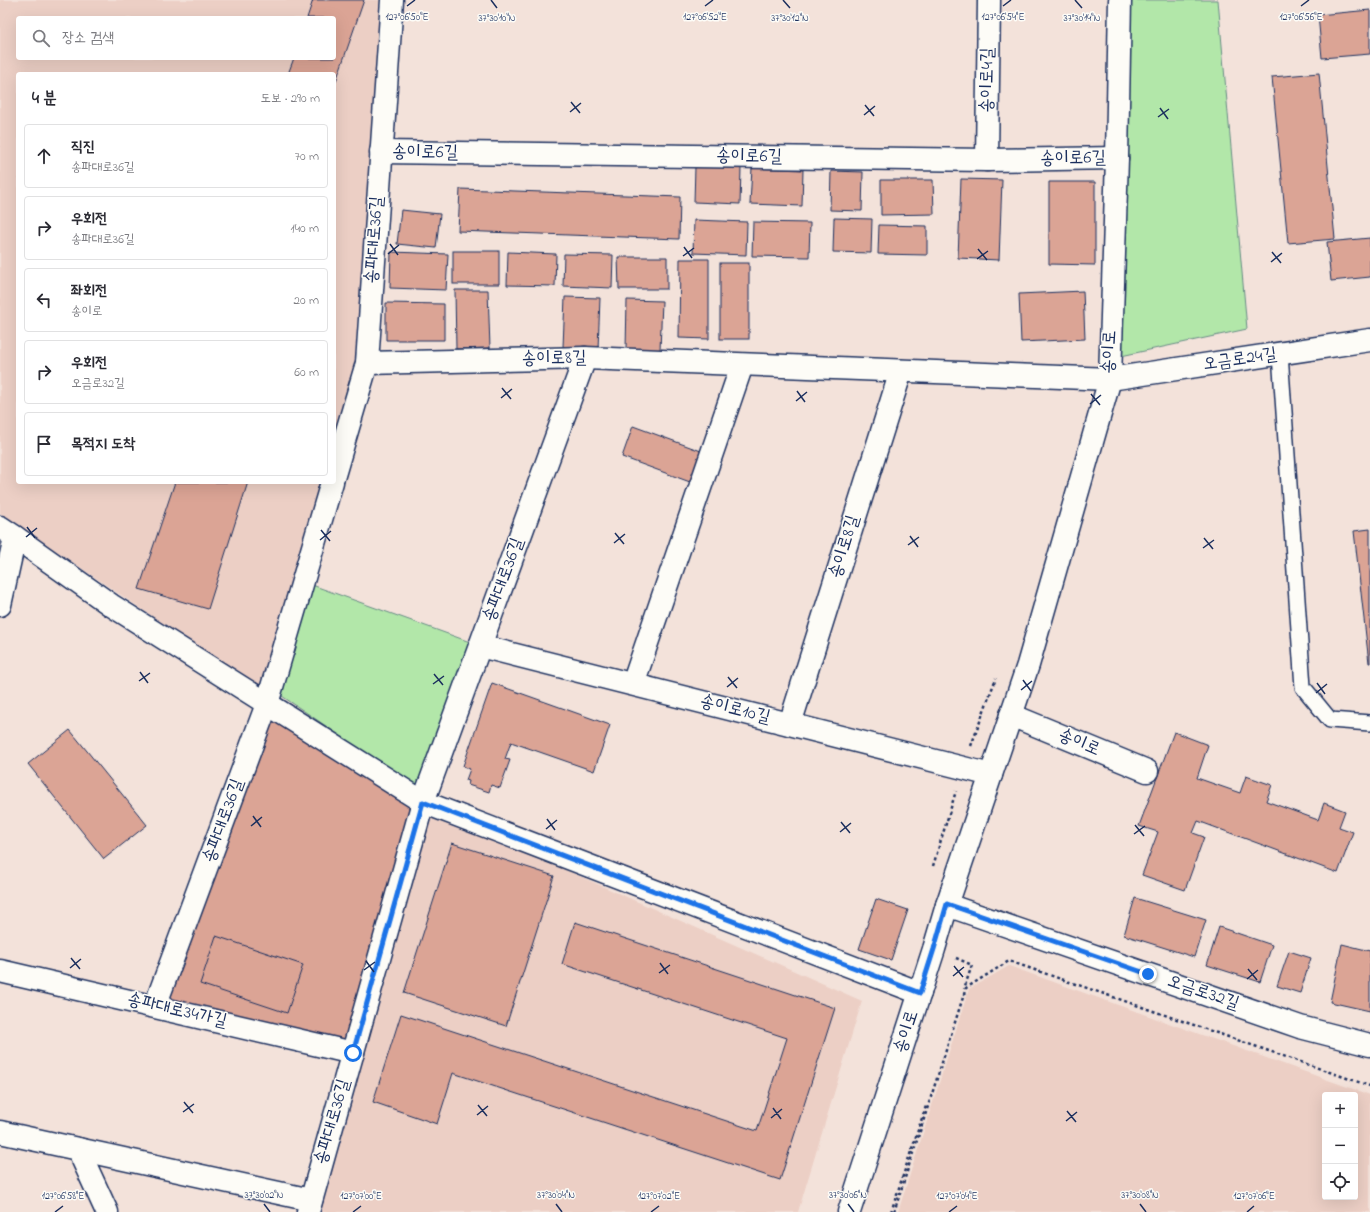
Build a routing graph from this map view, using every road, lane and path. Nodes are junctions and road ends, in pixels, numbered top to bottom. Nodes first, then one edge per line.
1 (392, 0) edge
2 (989, 0) edge
3 (1120, 0) edge
4 (381, 152) junction
5 (1116, 158) junction
6 (987, 160) junction
7 (1370, 340) edge
8 (1280, 354) junction
9 (585, 358) junction
10 (367, 363) junction
11 (742, 365) junction
12 (900, 371) junction
13 (1110, 379) junction
14 (336, 468) edge
15 (331, 484) edge
16 (8, 532) edge
17 (0, 605) edge
18 (480, 646) junction
19 (999, 672) dead end
20 (633, 684) junction
21 (267, 704) junction
22 (1011, 715) junction
23 (1370, 722) edge
24 (790, 724) junction
25 (963, 768) junction
26 (1147, 771) dead end
27 (990, 775) junction
28 (423, 802) junction
29 (931, 872) dead end
30 (947, 904) junction
31 (972, 965) dead end
32 (0, 971) edge
33 (920, 993) junction
34 (155, 1006) junction
35 (1370, 1046) edge
36 (353, 1053) junction
37 (1370, 1086) edge
38 (0, 1132) edge
39 (78, 1149) junction
40 (310, 1206) edge
41 (107, 1212) edge
42 (849, 1212) edge
43 (893, 1212) edge

1 - 4 street, 송파대로36길
2 - 6 street, 송이로4길
3 - 5 street, 송이로
4 - 6 street, 송이로6길
4 - 10 street, 송파대로36길
5 - 6 street, 송이로6길
5 - 13 street, 송이로
7 - 8 street, 오금로24길
8 - 13 street, 오금로24길
8 - 23 lane
9 - 10 street, 송이로8길
9 - 11 street, 송이로8길
9 - 18 street, 송파대로36길
10 - 14 street, 송파대로36길
11 - 12 street, 송이로8길
11 - 20 street
12 - 13 street, 송이로8길
12 - 24 street, 송이로8길
13 - 22 street, 송이로
15 - 21 street, 송파대로36길
16 - 17 street
16 - 21 street
18 - 20 street, 송이로10길
18 - 28 street, 송파대로36길
19 - 25 path
20 - 24 street, 송이로10길
21 - 28 street
21 - 34 street, 송파대로36길
22 - 26 street, 송이로
22 - 27 street, 송이로
24 - 25 street, 송이로10길
25 - 27 street, 송이로10길
25 - 29 path
27 - 30 street, 송이로
28 - 33 street
28 - 36 street, 송파대로36길
30 - 33 street, 송이로
30 - 35 street, 오금로32길
31 - 43 path
32 - 34 street, 송파대로34가길
33 - 42 street, 송이로
34 - 36 street, 송파대로34가길
36 - 40 street, 송파대로36길
37 - 43 path
38 - 39 street
39 - 40 street
39 - 41 street

